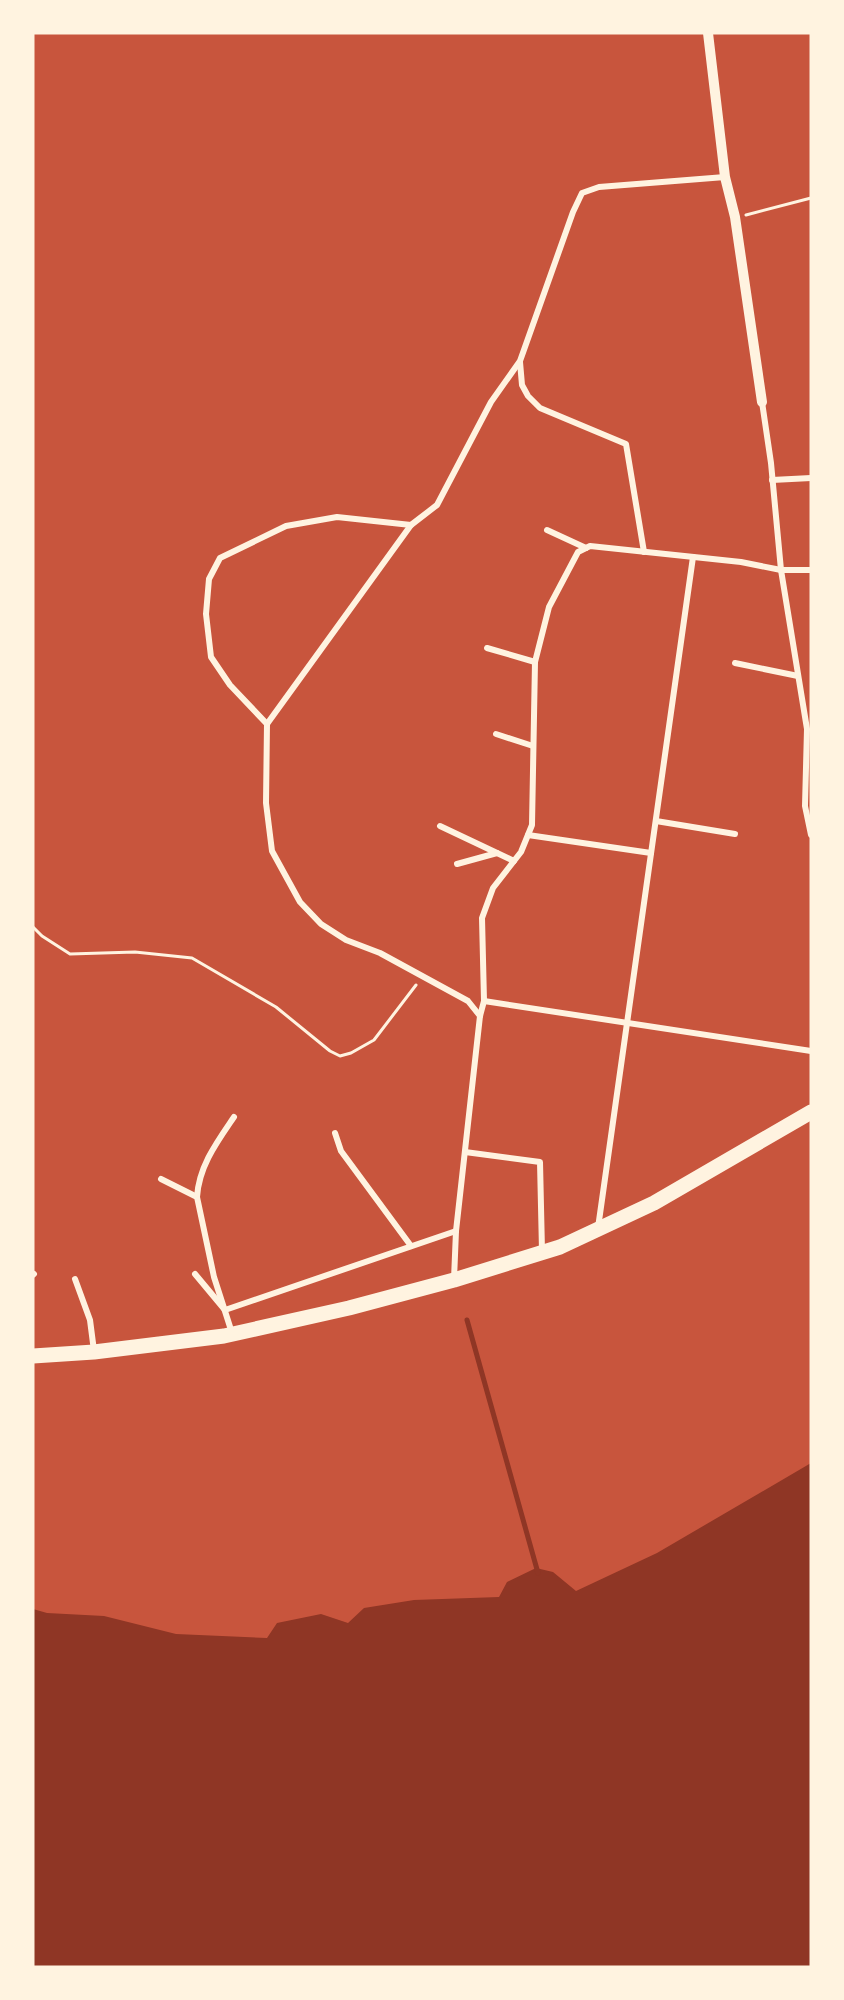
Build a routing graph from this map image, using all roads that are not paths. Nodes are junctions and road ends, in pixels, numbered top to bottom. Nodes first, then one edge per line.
1 (708, 33) edge
2 (724, 177) junction
3 (520, 361) junction
4 (762, 402) joint
5 (811, 478) edge
6 (772, 480) junction
7 (411, 525) junction
8 (547, 530) dead end
9 (586, 548) junction
10 (644, 552) junction
11 (693, 557) junction
12 (781, 570) junction
13 (811, 570) edge
14 (486, 648) dead end
15 (536, 662) junction
16 (735, 663) dead end
17 (798, 676) junction
18 (267, 724) junction
19 (496, 734) dead end
20 (533, 746) junction
21 (656, 821) junction
22 (440, 826) dead end
23 (735, 834) dead end
24 (528, 835) junction
25 (811, 835) edge
26 (497, 853) junction
27 (651, 853) junction
28 (514, 861) junction
29 (457, 864) dead end
30 (484, 1001) junction
31 (480, 1016) junction
32 (627, 1023) junction
33 (811, 1051) edge
34 (811, 1112) edge
35 (234, 1117) dead end
36 (335, 1133) dead end
37 (465, 1152) junction
38 (161, 1179) dead end
39 (197, 1197) junction
40 (597, 1229) junction
41 (456, 1231) junction
42 (411, 1246) junction
43 (542, 1252) junction
44 (195, 1274) dead end
45 (75, 1279) dead end
46 (454, 1280) junction
47 (225, 1310) junction
48 (232, 1334) junction
49 (94, 1352) junction
50 (33, 1356) edge

1 - 2 street
2 - 3 street
2 - 4 street
3 - 7 street
3 - 10 street
4 - 6 street
5 - 6 street
6 - 12 street
7 - 18 street
7 - 18 street
8 - 9 street
9 - 10 street
9 - 15 street
10 - 11 street
11 - 12 street
11 - 21 street
12 - 13 street
12 - 17 street
14 - 15 street
15 - 20 street
16 - 17 street
17 - 25 street
18 - 31 street
19 - 20 street
20 - 24 street
21 - 23 street
21 - 27 street
22 - 26 street
24 - 27 street
24 - 28 street
26 - 28 street
26 - 29 street
27 - 32 street
28 - 30 street
30 - 31 street
30 - 32 street
31 - 37 street
32 - 33 street
32 - 40 street
34 - 40 main road
35 - 39 street
36 - 42 street
37 - 41 street
37 - 43 street
38 - 39 street
39 - 47 street
40 - 43 main road
41 - 42 street
41 - 46 street
42 - 47 street
43 - 46 main road
44 - 47 street
45 - 49 street
46 - 48 main road
47 - 48 street
48 - 49 main road
49 - 50 main road

